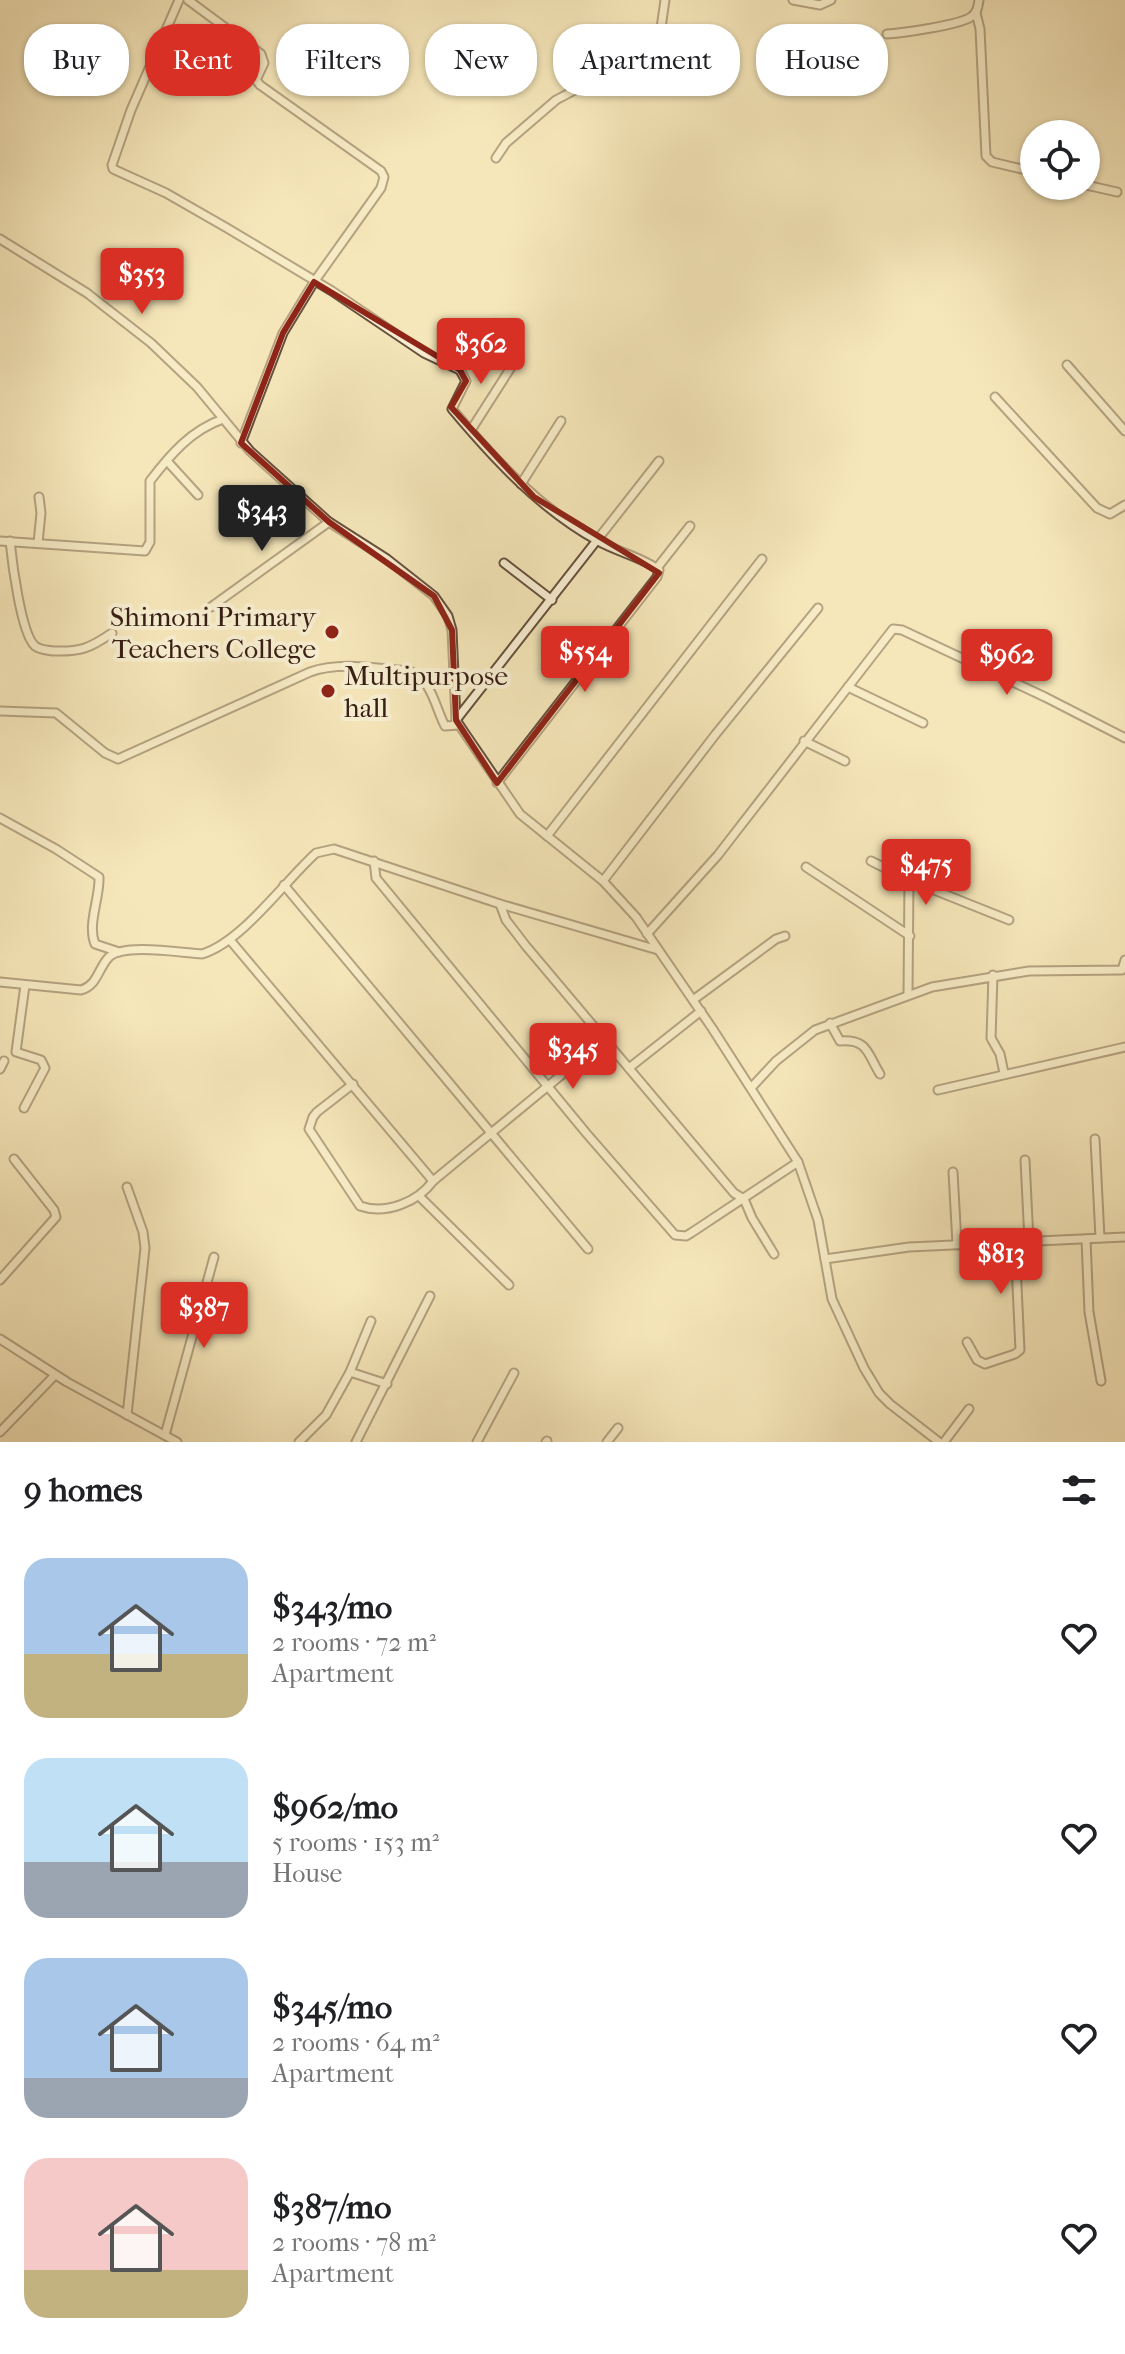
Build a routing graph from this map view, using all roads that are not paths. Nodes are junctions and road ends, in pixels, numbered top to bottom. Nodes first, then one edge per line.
1 (179, 0) edge
2 (188, 0) edge
3 (665, 0) edge
4 (793, 0) edge
5 (831, 0) edge
6 (979, 0) edge
7 (976, 13) junction
8 (888, 34) edge
9 (496, 158) dead end
10 (1020, 169) edge
11 (1100, 188) edge
12 (1117, 192) dead end
13 (0, 239) edge
14 (314, 282) junction
15 (517, 358) dead end
16 (1067, 365) dead end
17 (995, 397) dead end
18 (223, 419) junction
19 (561, 421) dead end
20 (471, 430) junction
21 (1125, 431) edge
22 (241, 443) junction
23 (167, 461) junction
24 (659, 461) dead end
25 (521, 484) junction
26 (198, 495) dead end
27 (39, 497) dead end
28 (1125, 505) edge
29 (329, 522) junction
30 (690, 526) dead end
31 (596, 540) junction
32 (0, 541) edge
33 (10, 541) junction
34 (38, 543) junction
35 (762, 559) dead end
36 (504, 563) dead end
37 (657, 568) junction
38 (552, 600) junction
39 (211, 607) dead end
40 (818, 608) dead end
41 (112, 633) dead end
42 (848, 687) junction
43 (0, 711) edge
44 (458, 722) junction
45 (923, 723) dead end
46 (1125, 738) edge
47 (804, 741) junction
48 (845, 761) dead end
49 (497, 783) junction
50 (0, 818) edge
51 (547, 836) junction
52 (374, 861) junction
53 (871, 861) dead end
54 (806, 867) dead end
55 (909, 880) junction
56 (603, 881) junction
57 (284, 885) junction
58 (500, 904) junction
59 (1009, 920) dead end
60 (647, 934) junction
61 (785, 936) dead end
62 (910, 936) junction
63 (230, 940) junction
64 (658, 950) junction
65 (119, 952) junction
66 (1125, 960) edge
67 (1123, 970) edge
68 (993, 975) junction
69 (0, 982) edge
70 (25, 985) junction
71 (908, 994) junction
72 (693, 1000) junction
73 (701, 1011) junction
74 (830, 1023) junction
75 (605, 1039) junction
76 (1125, 1047) edge
77 (4, 1061) dead end
78 (629, 1068) junction
79 (0, 1069) edge
80 (1004, 1073) junction
81 (880, 1074) dead end
82 (353, 1084) junction
83 (548, 1086) junction
84 (751, 1088) junction
85 (938, 1090) dead end
86 (24, 1108) dead end
87 (491, 1134) junction
88 (1095, 1139) dead end
89 (14, 1159) dead end
90 (1025, 1160) dead end
91 (798, 1162) junction
92 (953, 1172) dead end
93 (433, 1181) junction
94 (127, 1187) dead end
95 (419, 1196) junction
96 (744, 1199) junction
97 (1125, 1237) edge
98 (1100, 1238) junction
99 (1086, 1239) junction
100 (1029, 1241) junction
101 (1015, 1242) junction
102 (957, 1244) junction
103 (588, 1249) dead end
104 (774, 1254) dead end
105 (214, 1257) dead end
106 (825, 1259) junction
107 (0, 1280) edge
108 (509, 1285) dead end
109 (430, 1296) dead end
110 (371, 1321) dead end
111 (0, 1339) edge
112 (967, 1342) dead end
113 (350, 1372) junction
114 (514, 1373) dead end
115 (55, 1375) junction
116 (1101, 1381) dead end
117 (387, 1384) junction
118 (969, 1409) dead end
119 (127, 1415) junction
120 (618, 1428) dead end
121 (0, 1432) edge
122 (165, 1435) junction
123 (177, 1442) edge
124 (299, 1442) edge
125 (356, 1442) edge
126 (477, 1442) edge
127 (607, 1442) edge
128 (941, 1442) edge

1 - 14 street
2 - 14 street
3 - 9 street
4 - 5 street
6 - 7 street
7 - 8 street
7 - 10 street
11 - 12 street
13 - 18 street
14 - 20 street
14 - 22 street
15 - 20 street
16 - 21 street
17 - 28 street
18 - 22 street
18 - 23 street
19 - 25 street
20 - 25 street
22 - 29 street
23 - 26 street
23 - 34 street
24 - 31 street
25 - 31 street
27 - 34 street
29 - 39 street
29 - 44 street
30 - 37 street
31 - 37 street
31 - 38 street
32 - 33 street
33 - 34 street
33 - 41 street
35 - 51 street
36 - 38 street
37 - 49 street
38 - 44 street
40 - 56 street
42 - 45 street
42 - 46 street
42 - 47 street
43 - 44 street
44 - 49 street
47 - 48 street
47 - 60 street
49 - 51 street
50 - 65 street
51 - 56 street
52 - 57 street
52 - 58 street
52 - 83 street
53 - 55 street
54 - 62 street
55 - 59 street
55 - 62 street
56 - 60 street
57 - 63 street
57 - 87 street
58 - 64 street
58 - 75 street
60 - 64 street
61 - 72 street
62 - 71 street
63 - 65 street
63 - 82 street
64 - 72 street
65 - 70 street
66 - 67 street
67 - 68 street
68 - 71 street
68 - 80 street
69 - 70 street
70 - 86 street
71 - 74 street
72 - 73 street
73 - 78 street
73 - 84 street
74 - 81 street
74 - 84 street
75 - 78 street
75 - 83 street
76 - 80 street
77 - 79 street
78 - 96 street
80 - 85 street
82 - 93 street
82 - 95 street
83 - 87 street
83 - 96 street
84 - 91 street
87 - 93 street
87 - 103 street
88 - 98 street
89 - 107 street
90 - 100 street
91 - 96 street
91 - 106 street
92 - 102 street
93 - 95 street
94 - 119 street
95 - 108 street
96 - 104 street
97 - 98 street
98 - 99 street
99 - 100 street
99 - 116 street
100 - 101 street
101 - 102 street
101 - 112 street
102 - 106 street
105 - 122 street
106 - 128 street
109 - 117 street
110 - 113 street
111 - 115 street
113 - 117 street
113 - 124 street
114 - 126 street
115 - 119 street
115 - 121 street
117 - 125 street
118 - 128 street
119 - 122 street
120 - 127 street
122 - 123 street

